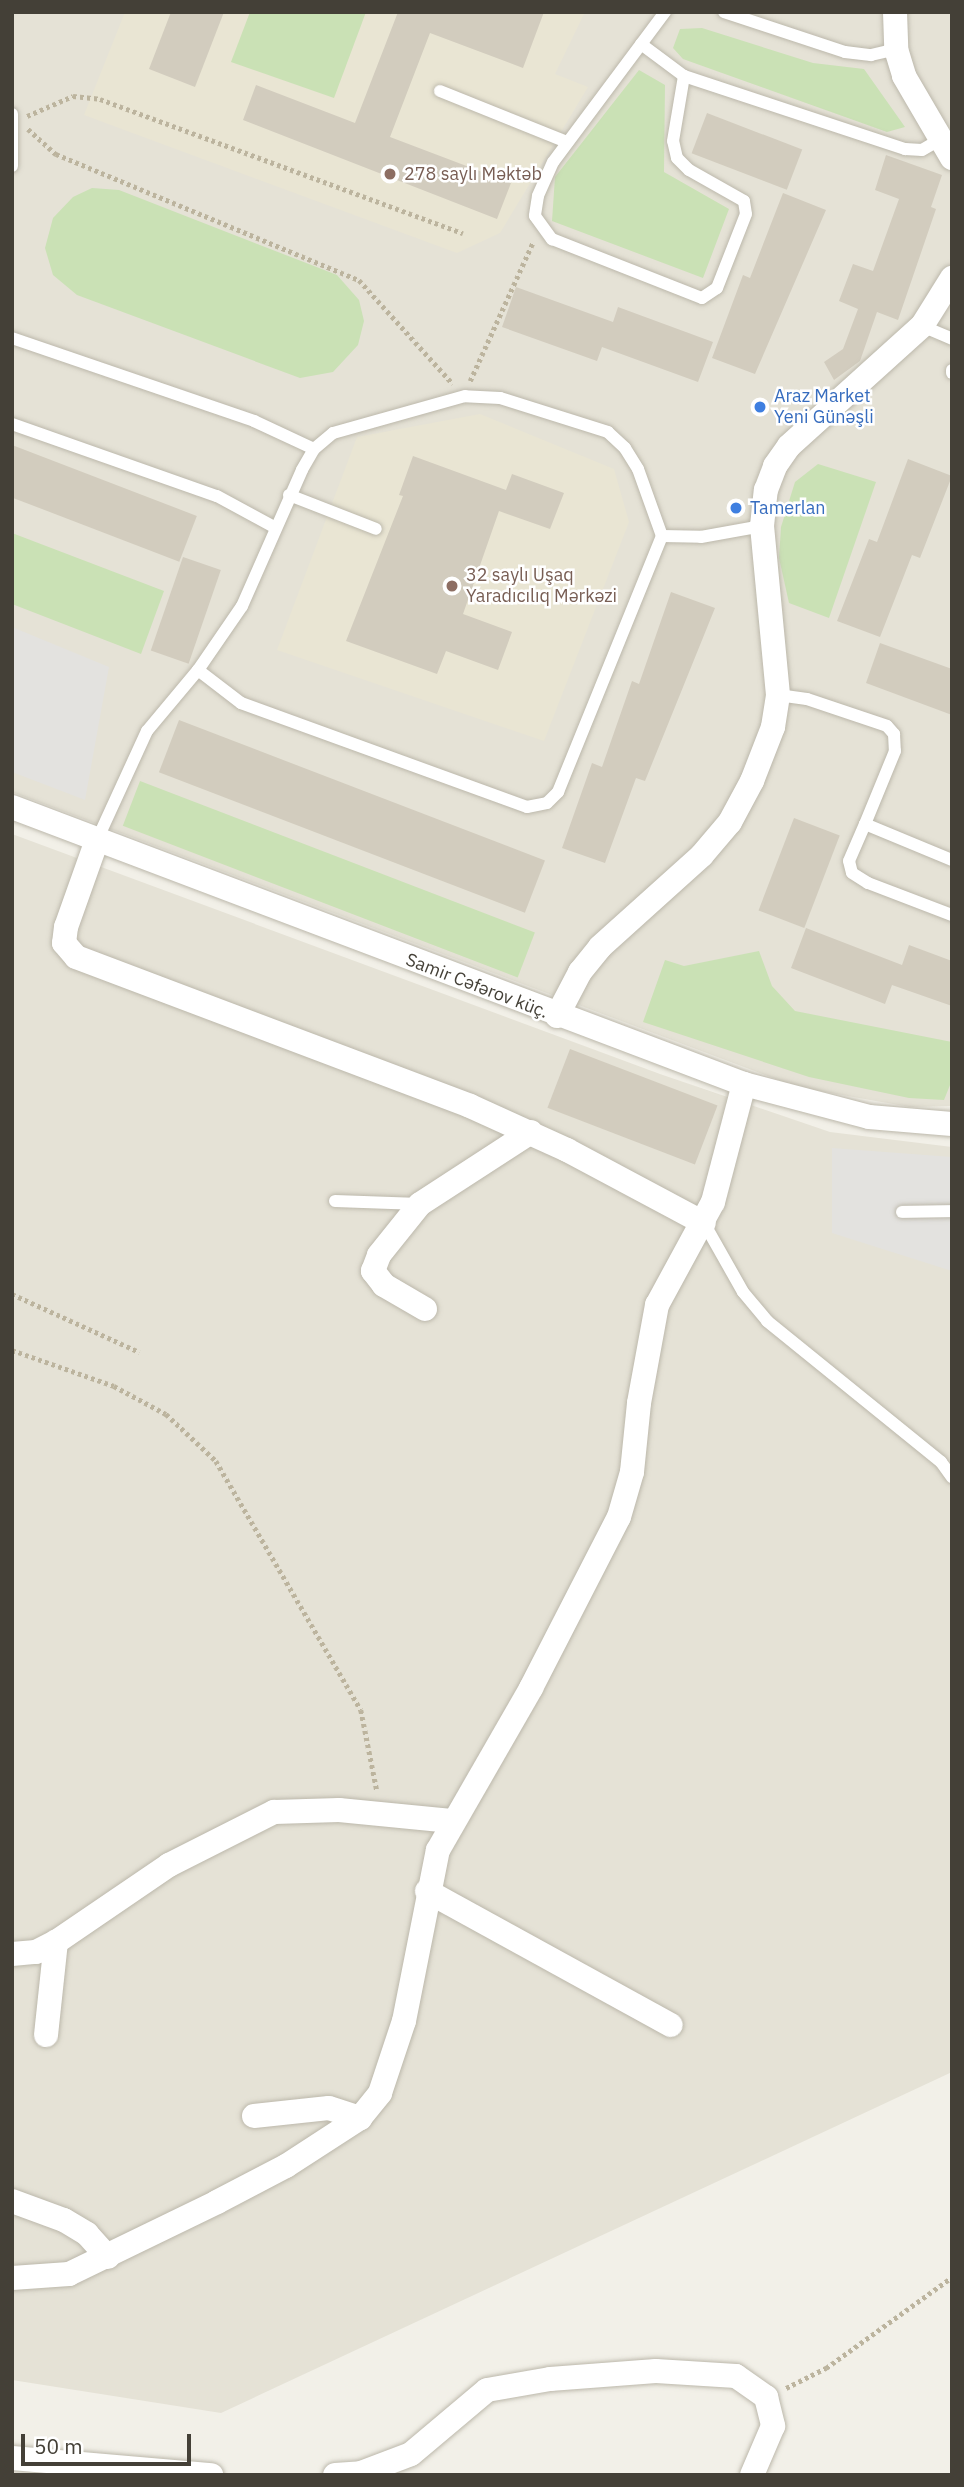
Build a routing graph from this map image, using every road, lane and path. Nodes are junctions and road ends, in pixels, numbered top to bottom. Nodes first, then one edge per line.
1 (665, 12) edge
2 (724, 12) edge
3 (895, 12) edge
4 (641, 44) junction
5 (896, 49) junction
6 (684, 76) junction
7 (440, 91) dead end
8 (13, 116) edge
9 (566, 142) junction
10 (946, 149) edge
11 (12, 166) edge
12 (540, 227) junction
13 (463, 233) dead end
14 (952, 278) edge
15 (922, 326) junction
16 (12, 338) edge
17 (952, 339) edge
18 (465, 396) junction
19 (12, 424) edge
20 (314, 449) junction
21 (289, 495) junction
22 (761, 526) junction
23 (274, 527) junction
24 (376, 529) dead end
25 (662, 536) junction
26 (198, 670) junction
27 (778, 695) junction
28 (12, 807) edge
29 (865, 824) junction
30 (97, 840) junction
31 (952, 860) edge
32 (952, 915) edge
33 (557, 1016) junction
34 (744, 1084) junction
35 (952, 1124) edge
36 (531, 1132) junction
37 (335, 1201) dead end
38 (421, 1204) junction
39 (952, 1211) edge
40 (902, 1212) dead end
41 (704, 1223) junction
42 (12, 1294) edge
43 (425, 1309) dead end
44 (12, 1350) edge
45 (139, 1352) dead end
46 (952, 1477) edge
47 (382, 1812) junction
48 (451, 1821) junction
49 (427, 1891) junction
50 (56, 1942) junction
51 (12, 1954) edge
52 (671, 2025) dead end
53 (46, 2035) dead end
54 (254, 2116) dead end
55 (360, 2118) junction
56 (12, 2201) edge
57 (108, 2257) junction
58 (952, 2277) edge
59 (12, 2278) edge
60 (766, 2397) junction
61 (12, 2458) edge
62 (211, 2475) edge
63 (335, 2475) edge
64 (752, 2475) edge

1 - 4 lane
2 - 5 lane
3 - 5 street
4 - 6 lane
4 - 9 lane
5 - 10 street
6 - 10 lane
6 - 12 lane
7 - 9 lane
8 - 11 lane
8 - 13 path
8 - 18 path
9 - 12 lane
12 - 18 path
14 - 15 street
15 - 17 lane
15 - 22 street
16 - 20 lane
18 - 20 lane
18 - 25 lane
19 - 23 lane
20 - 21 lane
21 - 23 lane
21 - 24 lane
22 - 25 lane
22 - 27 street
23 - 26 lane
25 - 26 lane
26 - 30 lane
27 - 29 lane
27 - 33 street
28 - 30 street, Samir Cəfərov küç.
29 - 31 lane
29 - 32 lane
30 - 33 street, Samir Cəfərov küç.
30 - 36 street
33 - 34 street, Samir Cəfərov küç.
34 - 35 street, Samir Cəfərov küç.
34 - 41 street
36 - 38 street
36 - 41 street
37 - 38 lane
38 - 43 street
39 - 40 lane
41 - 46 lane
41 - 48 street
42 - 45 path
44 - 47 path
47 - 48 street
47 - 50 street
48 - 49 street
49 - 52 street
49 - 55 street
50 - 51 street
50 - 53 street
54 - 55 street
55 - 57 street
56 - 57 street
57 - 59 street
58 - 60 path
60 - 63 street
60 - 64 street
61 - 62 street

